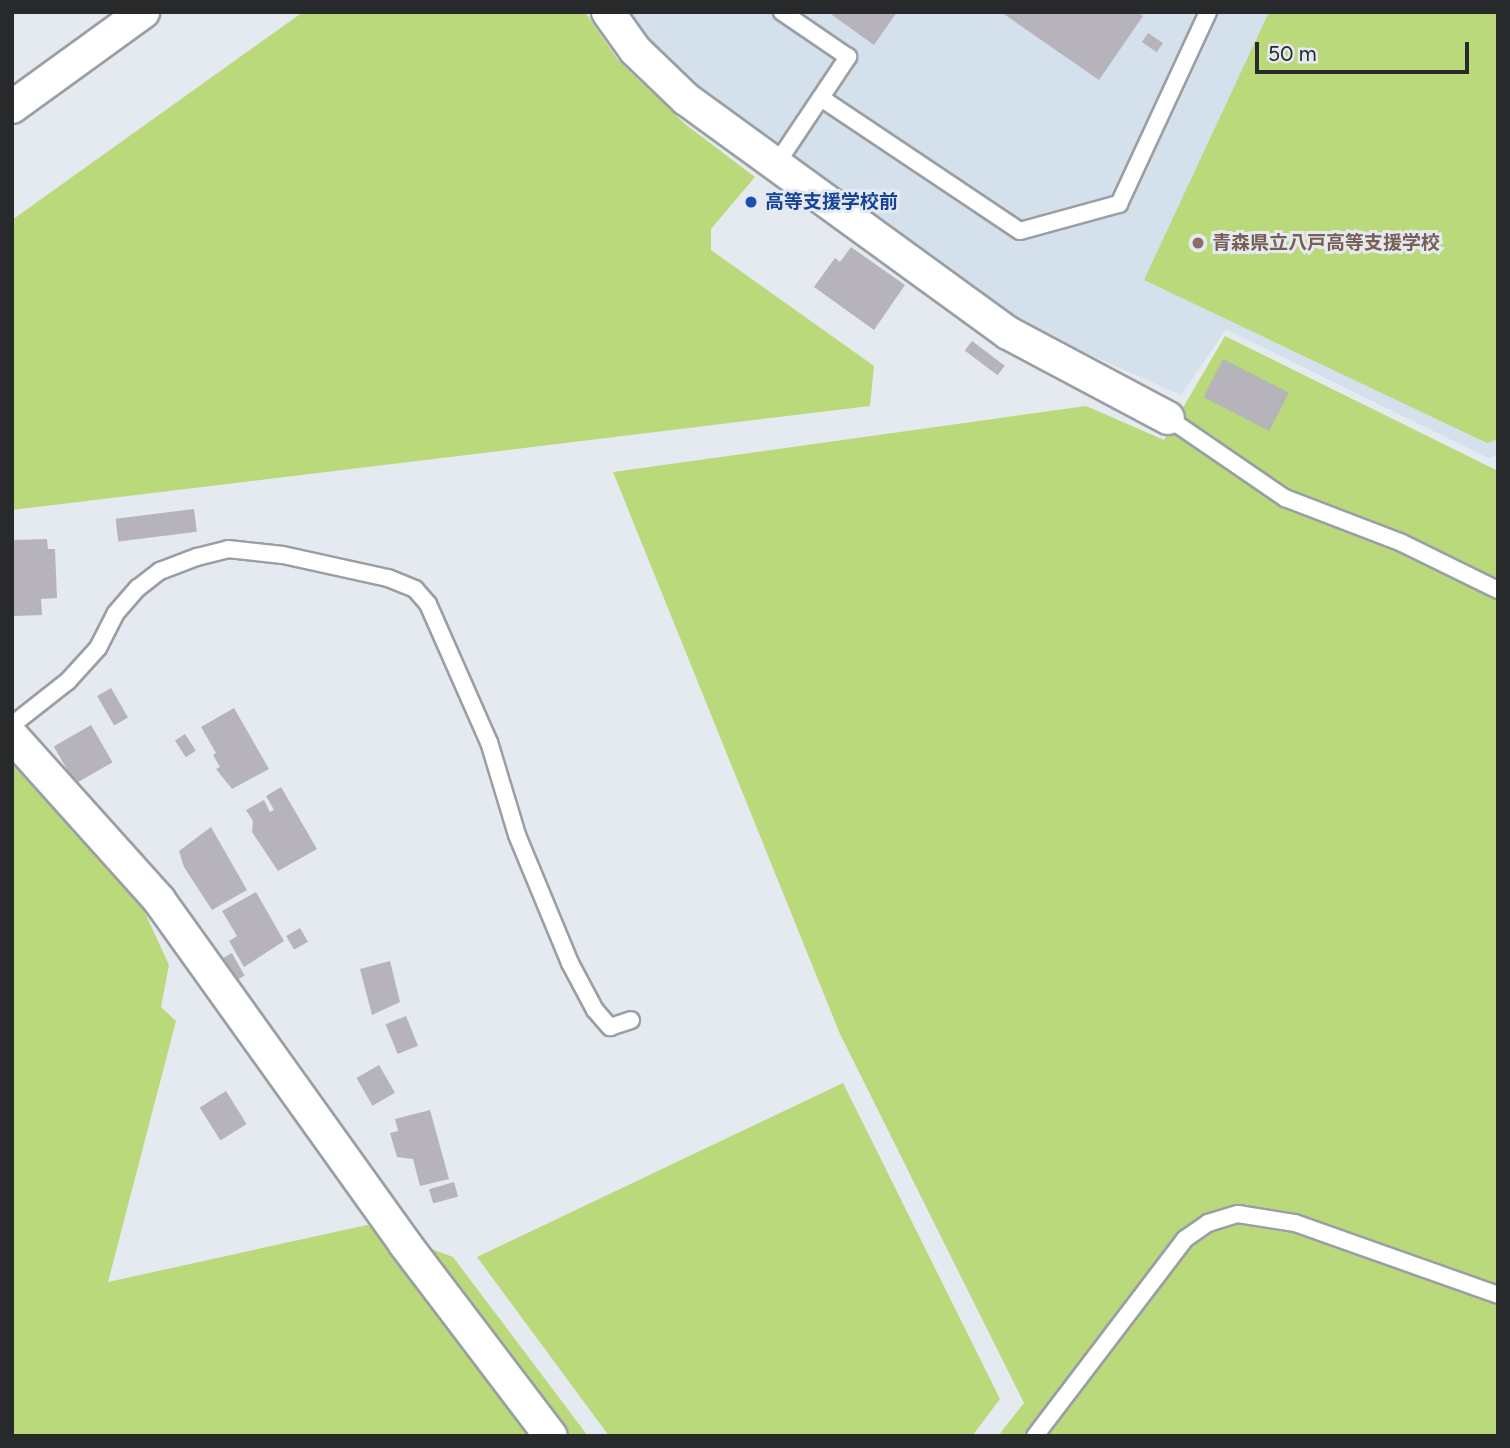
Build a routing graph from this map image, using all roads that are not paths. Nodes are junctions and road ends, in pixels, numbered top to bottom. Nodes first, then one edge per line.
1 (144, 12) edge
2 (608, 12) edge
3 (782, 12) edge
4 (1208, 12) edge
5 (821, 98) junction
6 (12, 107) edge
7 (777, 163) junction
8 (1168, 418) joint
9 (1498, 590) edge
10 (12, 725) edge
11 (12, 736) edge
12 (631, 1020) dead end
13 (1498, 1295) edge
14 (551, 1436) edge
15 (1035, 1436) edge

1 - 6 street
2 - 7 street
3 - 5 lane
4 - 5 lane
5 - 7 lane
7 - 8 street
8 - 9 lane
10 - 12 lane
11 - 14 street
13 - 15 lane

